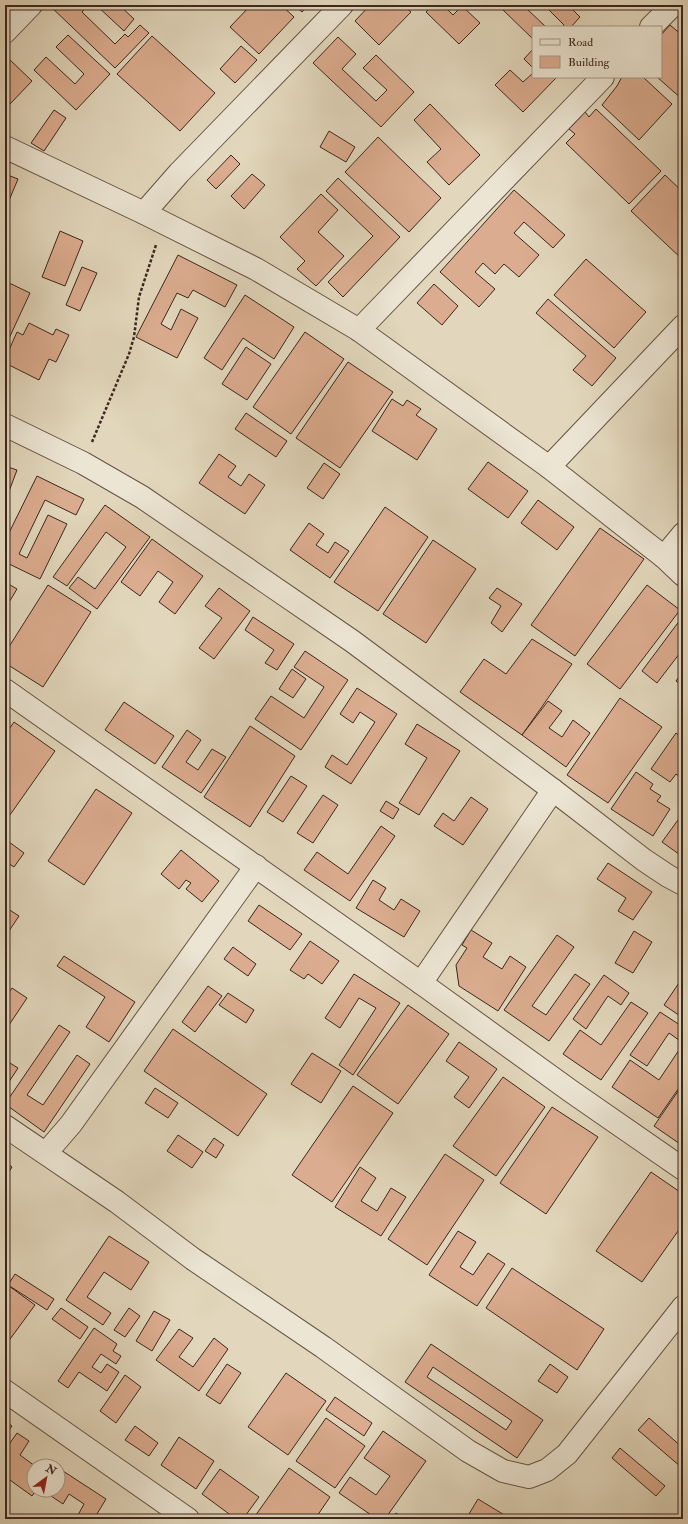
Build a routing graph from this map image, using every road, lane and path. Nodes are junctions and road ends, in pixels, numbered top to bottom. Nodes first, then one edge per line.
1 (30, 5) edge
2 (342, 5) edge
3 (673, 5) edge
4 (653, 26) edge
5 (5, 32) edge
6 (602, 78) edge
7 (5, 147) edge
8 (144, 212) junction
9 (165, 224) junction
10 (683, 326) edge
11 (359, 330) junction
12 (5, 425) edge
13 (83, 463) junction
14 (549, 467) junction
15 (683, 534) edge
16 (664, 557) junction
17 (683, 575) edge
18 (5, 690) edge
19 (553, 790) junction
20 (256, 866) junction
21 (683, 884) edge
22 (421, 983) junction
23 (5, 1126) edge
24 (46, 1153) junction
25 (683, 1169) edge
26 (683, 1307) edge
27 (5, 1391) edge
28 (188, 1519) edge

1 - 5 street
2 - 8 street
3 - 4 street
6 - 11 street
7 - 8 street
8 - 9 street
9 - 11 street
9 - 13 path
10 - 14 street
11 - 14 street
12 - 13 street
13 - 19 street
14 - 16 street
15 - 16 street
16 - 17 street
18 - 20 street
19 - 21 street
19 - 22 street
20 - 22 street
20 - 24 street
22 - 25 street
23 - 24 street
24 - 26 street
27 - 28 street

